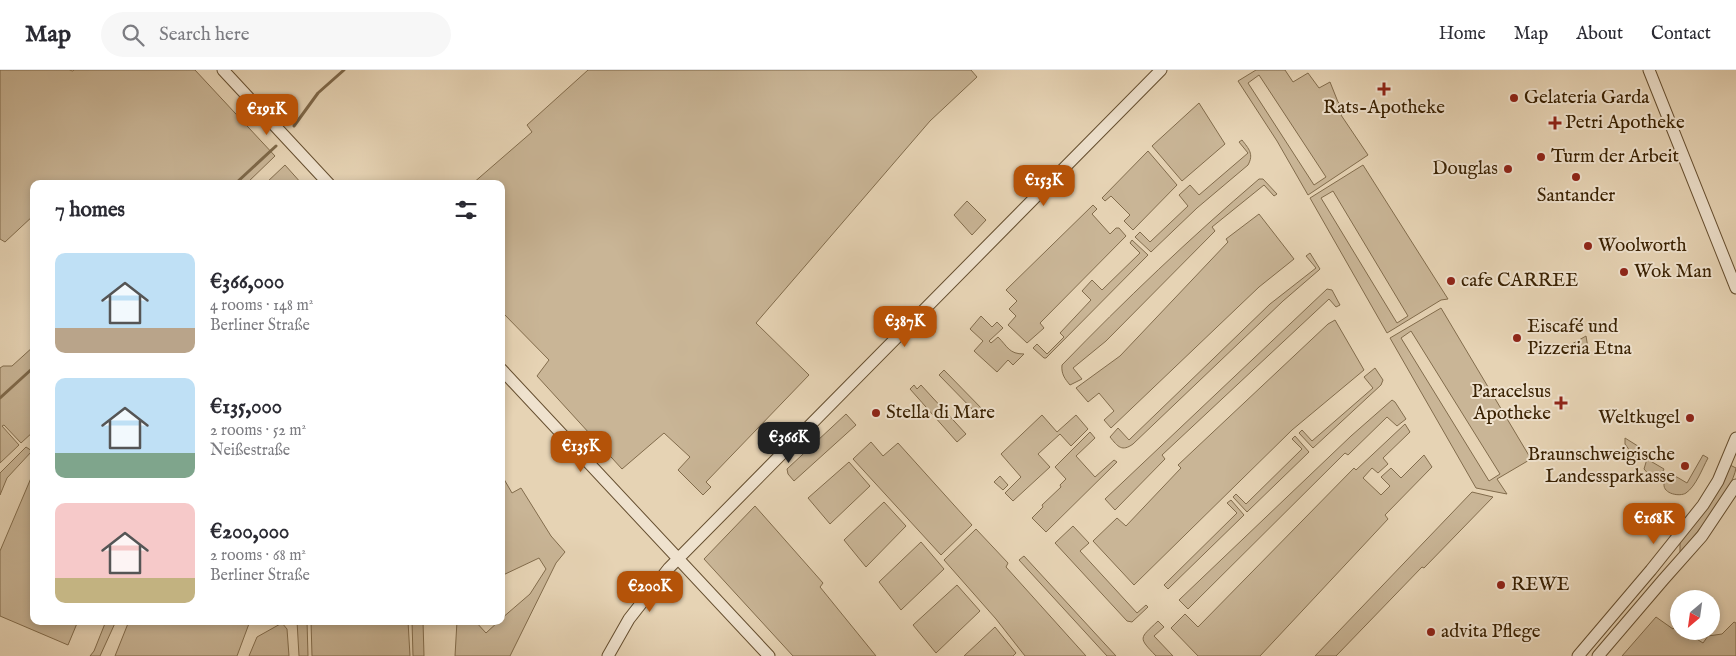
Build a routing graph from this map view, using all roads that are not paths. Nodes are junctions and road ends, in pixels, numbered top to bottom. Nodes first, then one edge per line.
1 (223, 70) edge
2 (1161, 70) edge
3 (1649, 70) edge
4 (325, 180) edge
5 (1736, 288) edge
6 (505, 374) edge
7 (1736, 438) edge
8 (1736, 485) edge
9 (1676, 538) junction
10 (678, 559) junction
11 (1675, 567) junction
12 (608, 656) edge
13 (769, 656) edge
14 (1578, 656) edge
15 (1598, 656) edge

1 - 4 street
2 - 10 street
3 - 5 street
6 - 10 street
7 - 9 street
8 - 11 street
9 - 11 street
9 - 14 street
10 - 12 street
10 - 13 street
11 - 15 street

